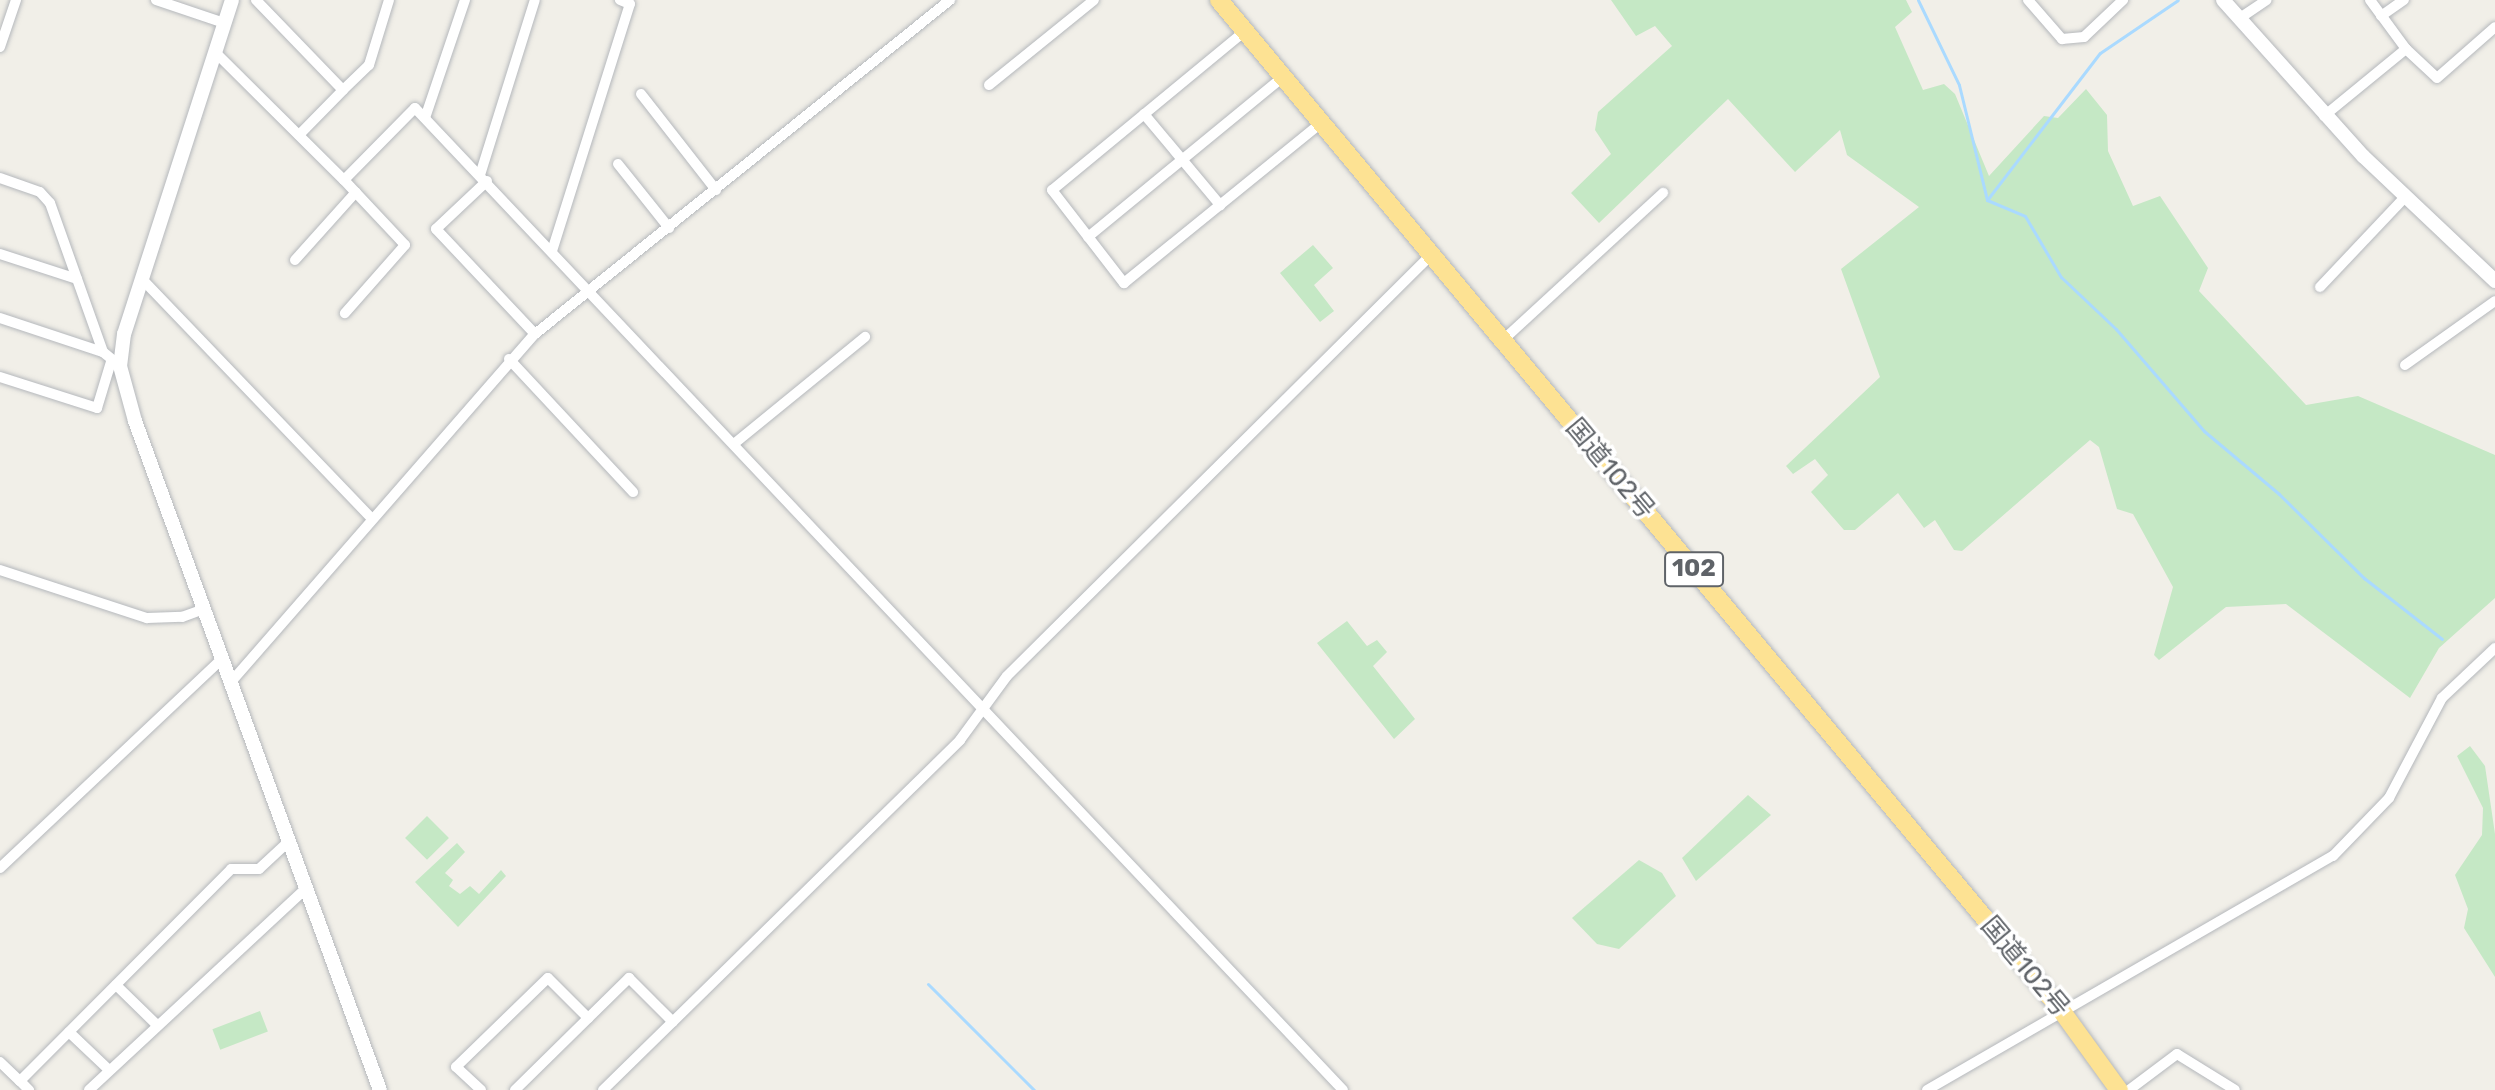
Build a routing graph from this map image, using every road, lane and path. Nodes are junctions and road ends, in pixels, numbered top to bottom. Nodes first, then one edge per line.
1 (16, 0) edge
2 (156, 0) edge
3 (232, 0) edge
4 (256, 0) edge
5 (389, 0) edge
6 (465, 0) edge
7 (535, 0) edge
8 (620, 0) edge
9 (950, 0) edge
10 (1094, 0) edge
11 (1219, 0) edge
12 (2028, 0) edge
13 (2122, 0) edge
14 (2223, 0) edge
15 (2267, 0) edge
16 (2370, 0) edge
17 (2404, 0) edge
18 (2381, 16) junction
19 (2240, 18) junction
20 (224, 23) junction
21 (3, 25) edge
22 (2495, 27) edge
23 (1245, 31) junction
24 (0, 47) edge
25 (2406, 49) junction
26 (216, 53) junction
27 (1283, 77) junction
28 (989, 85) dead end
29 (343, 90) junction
30 (641, 94) dead end
31 (1144, 114) junction
32 (2324, 116) junction
33 (425, 118) junction
34 (1321, 123) junction
35 (299, 135) junction
36 (1182, 160) junction
37 (618, 164) dead end
38 (0, 178) edge
39 (484, 178) junction
40 (344, 180) junction
41 (716, 190) junction
42 (356, 192) junction
43 (1663, 193) dead end
44 (2405, 197) junction
45 (1220, 205) junction
46 (669, 228) junction
47 (1088, 237) junction
48 (552, 251) junction
49 (0, 254) edge
50 (1431, 255) junction
51 (295, 260) dead end
52 (77, 279) junction
53 (142, 279) junction
54 (2495, 281) edge
55 (2320, 287) dead end
56 (589, 289) junction
57 (2495, 301) edge
58 (345, 313) dead end
59 (0, 318) edge
60 (535, 334) junction
61 (865, 337) dead end
62 (1502, 341) junction
63 (103, 352) junction
64 (509, 359) junction
65 (116, 364) junction
66 (2405, 365) dead end
67 (0, 377) edge
68 (735, 443) junction
69 (633, 492) dead end
70 (371, 518) junction
71 (0, 570) edge
72 (204, 609) junction
73 (2495, 648) edge
74 (222, 659) junction
75 (231, 682) junction
76 (984, 710) junction
77 (289, 841) junction
78 (0, 868) edge
79 (306, 888) junction
80 (116, 985) junction
81 (2061, 1010) junction
82 (588, 1018) junction
83 (673, 1022) junction
84 (156, 1024) junction
85 (69, 1032) junction
86 (0, 1062) edge
87 (109, 1070) junction
88 (20, 1081) junction
89 (29, 1090) edge
90 (89, 1090) edge
91 (380, 1090) edge
92 (481, 1090) edge
93 (515, 1090) edge
94 (603, 1090) edge
95 (1343, 1090) edge
96 (1927, 1090) edge
97 (2119, 1090) edge
98 (2129, 1090) edge
99 (2235, 1090) edge

1 - 21 street
2 - 20 street
3 - 20 street
4 - 29 street
5 - 29 street
6 - 33 street
7 - 39 street
8 - 48 street
9 - 41 street
10 - 28 street
11 - 23 highway, 国道102号 / 102
12 - 13 street
14 - 19 street
15 - 19 street
16 - 18 street
17 - 18 street
18 - 25 street
19 - 32 street
20 - 26 street
21 - 24 street
22 - 25 street
23 - 27 highway, 国道102号 / 102
23 - 31 street
25 - 32 street
26 - 35 street
26 - 53 street
27 - 34 highway, 国道102号 / 102
27 - 36 street
29 - 35 street
30 - 41 street
31 - 36 street
31 - 47 street
32 - 44 street
33 - 39 street
33 - 40 street
34 - 45 street
34 - 50 highway, 国道102号 / 102
35 - 40 street
36 - 45 street
36 - 47 street
37 - 46 street
38 - 52 street
39 - 48 street
39 - 60 street
40 - 42 street
41 - 46 street
42 - 51 street
42 - 58 street
43 - 62 street
44 - 54 street
44 - 55 street
45 - 47 street
46 - 56 street
48 - 56 street
49 - 52 street
50 - 62 highway, 国道102号 / 102
50 - 76 street
52 - 63 street
53 - 65 street
53 - 70 street
56 - 60 street
56 - 68 street
57 - 66 street
59 - 63 street
60 - 64 street
61 - 68 street
62 - 81 highway, 国道102号 / 102
63 - 65 street
64 - 69 street
64 - 70 street
65 - 67 street
65 - 72 street
68 - 76 street
70 - 75 street
71 - 72 street
72 - 74 street
73 - 81 street
74 - 75 street
74 - 78 street
75 - 77 street
76 - 83 street
76 - 95 street
77 - 79 street
77 - 80 street
79 - 84 street
79 - 91 street
80 - 84 street
80 - 85 street
81 - 96 street
81 - 97 highway, 国道102号 / 102
82 - 83 street
82 - 92 street
82 - 93 street
83 - 94 street
84 - 87 street
85 - 87 street
85 - 88 street
86 - 88 street
87 - 90 street
88 - 89 street
98 - 99 street

